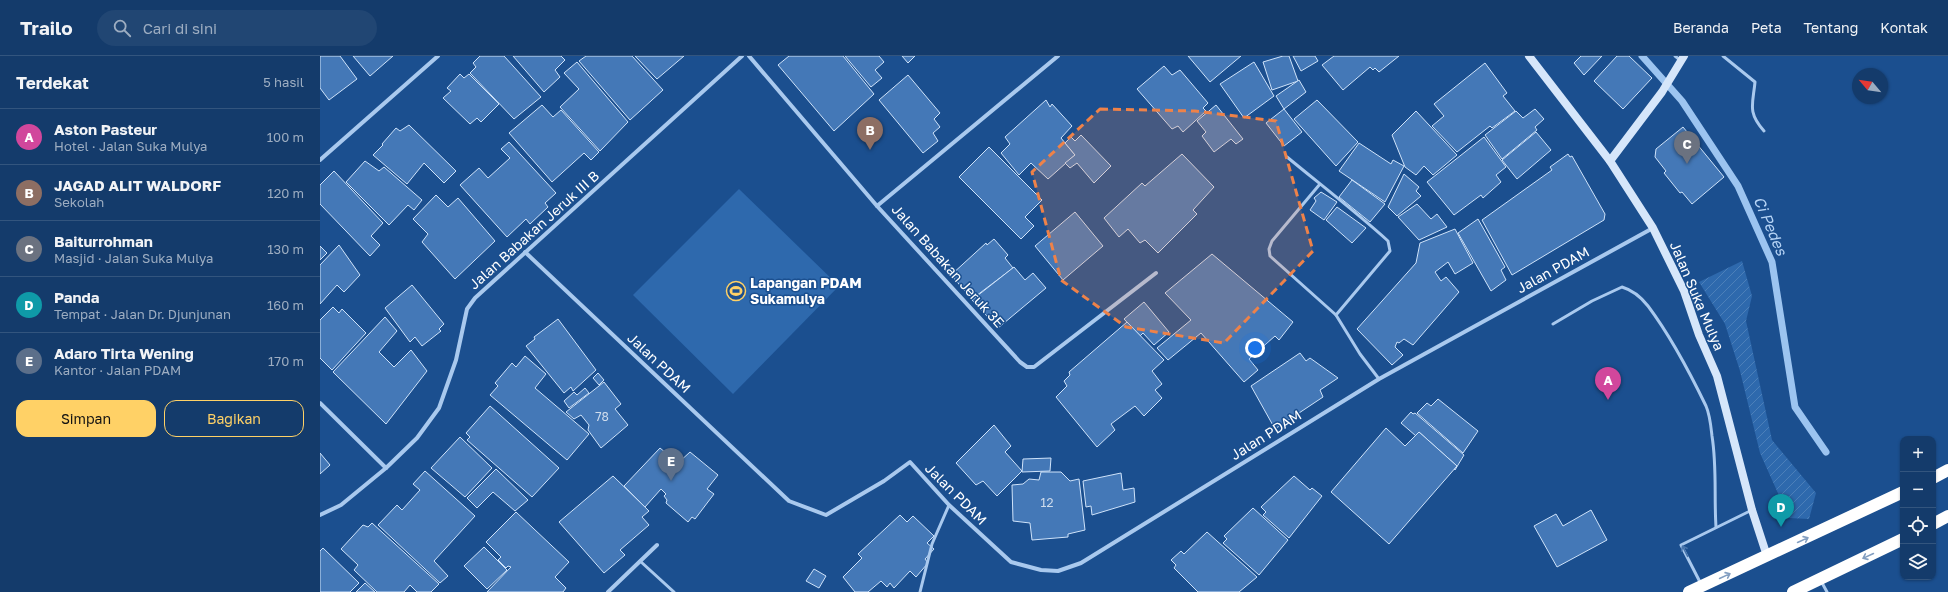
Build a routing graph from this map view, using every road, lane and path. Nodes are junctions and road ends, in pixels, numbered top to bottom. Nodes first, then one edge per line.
1 (438, 56) edge
2 (742, 56) edge
3 (749, 56) edge
4 (1058, 56) edge
5 (1530, 56) edge
6 (1723, 56) edge
7 (1680, 58) edge
8 (1764, 131) dead end
9 (1287, 157) dead end
10 (320, 160) edge
11 (1610, 161) junction
12 (1320, 184) junction
13 (877, 206) junction
14 (1653, 228) junction
15 (525, 252) junction
16 (1156, 273) dead end
17 (1336, 315) junction
18 (1553, 324) dead end
19 (1379, 378) junction
20 (320, 403) edge
21 (386, 468) junction
22 (1948, 470) edge
23 (1936, 476) edge
24 (1900, 493) edge
25 (949, 505) junction
26 (1752, 510) junction
27 (320, 515) edge
28 (1948, 516) edge
29 (1936, 522) edge
30 (1716, 527) junction
31 (1900, 540) edge
32 (657, 545) dead end
33 (1767, 556) junction
34 (640, 561) junction
35 (1820, 579) junction
36 (1702, 586) junction
37 (608, 592) edge
38 (674, 592) edge
39 (920, 592) edge
40 (1689, 592) edge
41 (1793, 592) edge
42 (1827, 592) edge

1 - 10 street
2 - 15 street, Jalan Babakan Jeruk III B
3 - 13 street, Jalan Babakan Jeruk 3E
4 - 13 street
5 - 11 street, Jalan Suka Mulya
6 - 8 lane
7 - 11 street
9 - 12 lane
11 - 14 street, Jalan Suka Mulya
12 - 17 lane
12 - 17 lane
13 - 16 street, Jalan Babakan Jeruk 3E
14 - 19 street, Jalan PDAM
14 - 26 street, Jalan Suka Mulya
15 - 21 street, Jalan Babakan Jeruk III B
15 - 25 street, Jalan PDAM
17 - 19 lane
18 - 30 lane
19 - 25 street, Jalan PDAM
20 - 21 street
21 - 27 street, Jalan Babakan Jeruk III B
22 - 23 highway
33 -> 24 highway
25 - 39 lane
26 - 30 lane
26 - 33 street, Jalan Suka Mulya
28 - 29 highway
36 -> 30 lane
31 -> 35 highway
32 - 34 street
36 -> 33 highway
34 - 37 street
34 - 38 lane
35 - 41 highway
35 - 42 lane
36 - 40 highway

